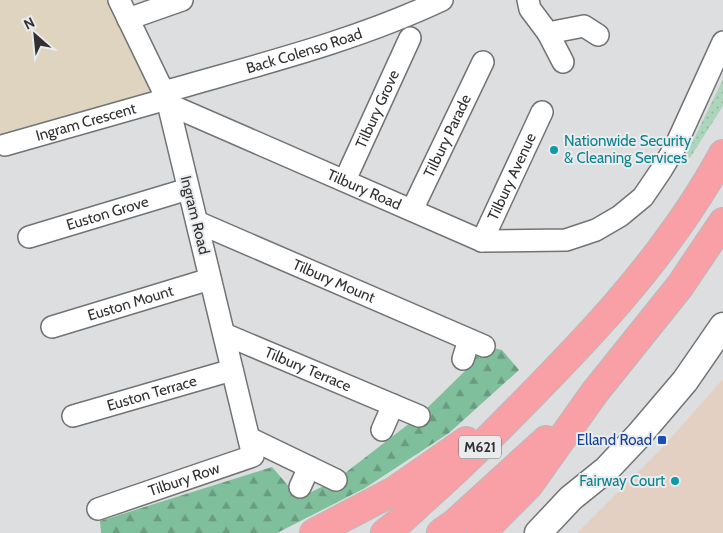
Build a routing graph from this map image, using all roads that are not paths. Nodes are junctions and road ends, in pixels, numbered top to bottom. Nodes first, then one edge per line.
1 (119, 0) edge
2 (182, 0) edge
3 (442, 0) edge
4 (528, 0) edge
5 (128, 19) junction
6 (548, 32) junction
7 (598, 35) dead end
8 (410, 38) dead end
9 (723, 42) edge
10 (483, 62) dead end
11 (563, 62) dead end
12 (167, 98) junction
13 (542, 112) dead end
14 (5, 145) dead end
15 (723, 154) edge
16 (345, 180) junction
17 (188, 189) junction
18 (412, 210) junction
19 (197, 222) junction
20 (723, 222) edge
21 (29, 237) dead end
22 (482, 241) junction
23 (210, 279) junction
24 (723, 326) edge
25 (52, 327) dead end
26 (224, 334) junction
27 (472, 348) dead end
28 (570, 356) junction
29 (232, 370) junction
30 (595, 392) junction
31 (393, 405) junction
32 (73, 416) dead end
33 (419, 416) dead end
34 (382, 430) dead end
35 (249, 438) junction
36 (309, 467) junction
37 (336, 480) dead end
38 (300, 487) dead end
39 (98, 508) dead end
40 (314, 533) edge
41 (385, 533) edge
42 (441, 533) edge
43 (482, 533) edge
44 (538, 533) edge

1 - 5 street, Ingram Road
2 - 5 street
3 - 12 street, Back Colenso Road
4 - 6 street
5 - 12 street, Ingram Road
6 - 7 street
6 - 11 street
8 - 16 street, Tilbury Grove
9 - 22 street, Tilbury Road
10 - 18 street, Tilbury Parade
12 - 14 street, Ingram Crescent
12 - 16 street, Tilbury Road
12 - 17 street, Ingram Road
13 - 22 street, Tilbury Avenue
15 - 28 highway, M621
16 - 18 street, Tilbury Road
17 - 19 street, Ingram Road
17 - 21 street, Euston Grove
18 - 22 street, Tilbury Road
19 - 23 street, Ingram Road
19 - 27 street, Tilbury Mount
20 - 30 highway, M621
23 - 25 street, Euston Mount
23 - 26 street, Ingram Road
24 - 44 street
26 - 29 street, Ingram Road
26 - 31 street, Tilbury Terrace
28 - 40 highway
28 - 41 highway, M621
29 - 32 street, Euston Terrace
29 - 35 street, Ingram Road
30 - 42 highway, M621
30 - 43 highway
31 - 33 street, Tilbury Terrace
31 - 34 street
35 - 36 street
35 - 39 street, Tilbury Row
36 - 37 street
36 - 38 street

